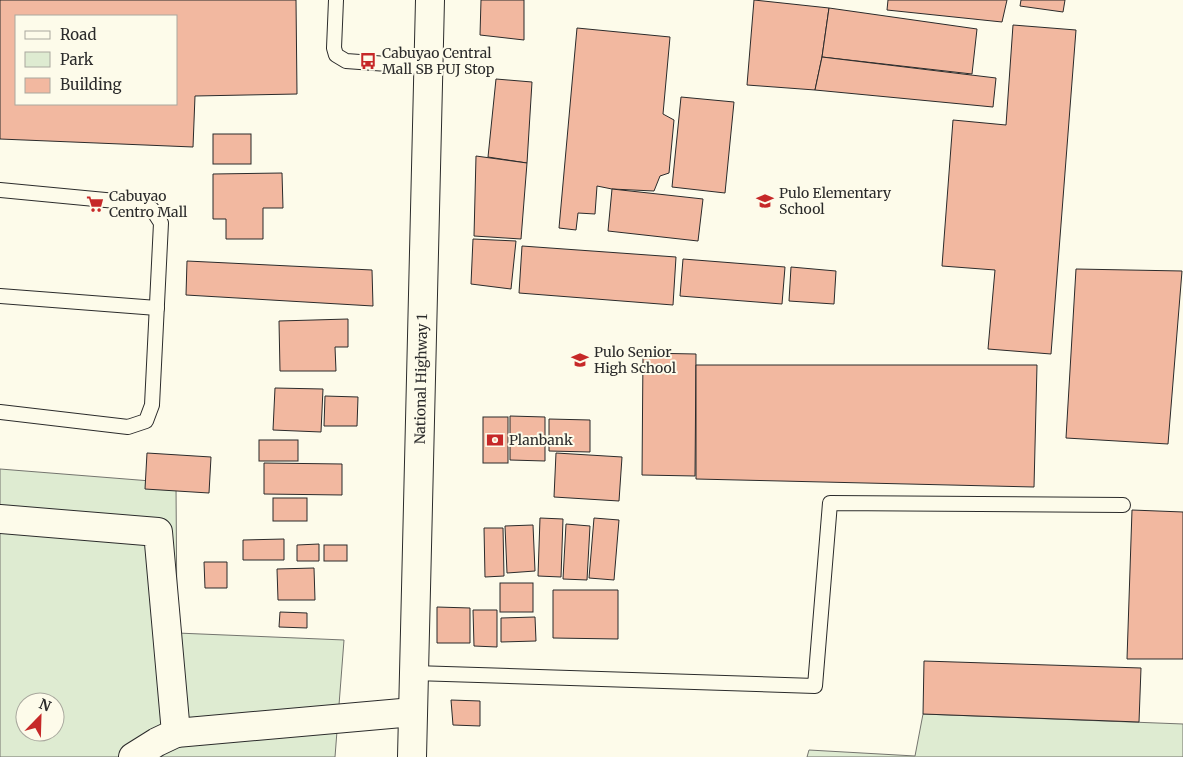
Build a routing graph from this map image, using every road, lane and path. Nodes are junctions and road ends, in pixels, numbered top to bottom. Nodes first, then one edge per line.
1 (336, 0) edge
2 (430, 0) edge
3 (428, 67) junction
4 (0, 190) edge
5 (0, 296) edge
6 (157, 308) junction
7 (0, 412) edge
8 (1123, 505) dead end
9 (0, 519) edge
10 (414, 673) junction
11 (413, 712) junction
12 (176, 733) junction
13 (133, 757) edge
14 (412, 757) edge

1 - 3 lane
2 - 3 main road, National Highway 1
3 - 10 main road, National Highway 1
4 - 6 lane
5 - 6 lane
6 - 7 lane
8 - 10 lane
9 - 12 main road
10 - 11 main road, National Highway 1
11 - 12 main road
11 - 14 main road, National Highway 1
12 - 13 main road

